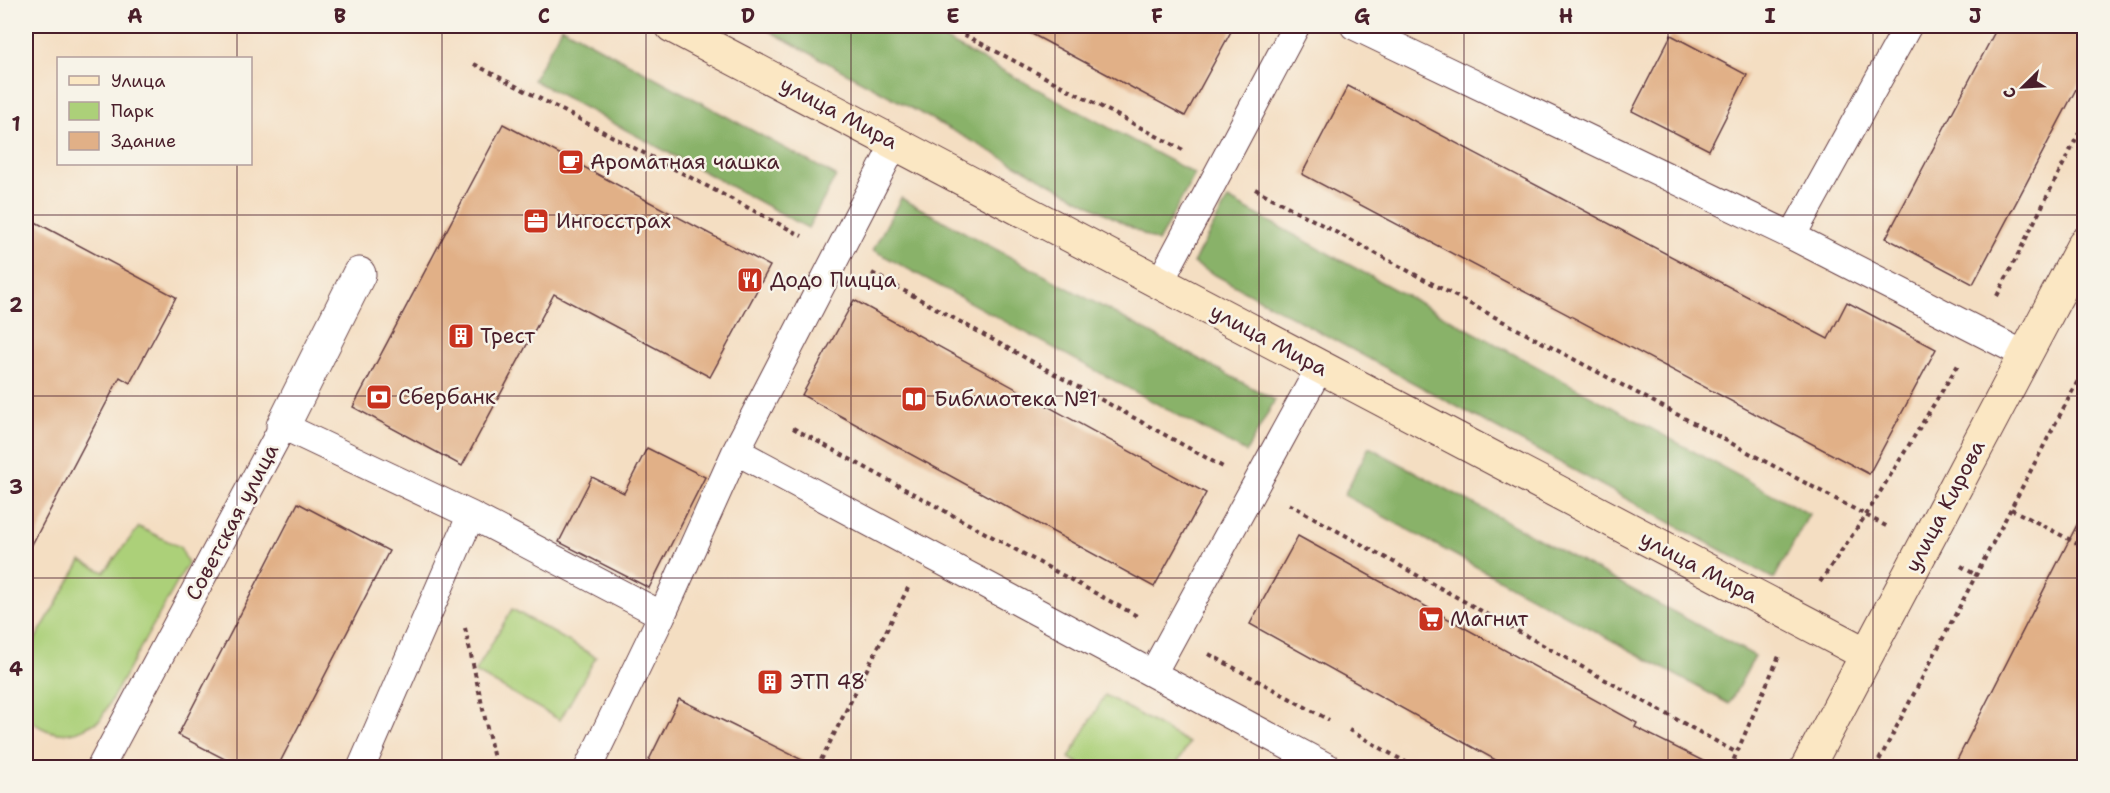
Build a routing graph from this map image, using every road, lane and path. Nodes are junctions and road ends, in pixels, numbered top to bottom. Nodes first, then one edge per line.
1 (672, 26) edge
2 (948, 26) edge
3 (1296, 26) edge
4 (1354, 26) edge
5 (1908, 26) edge
6 (474, 63) dead end
7 (2085, 123) edge
8 (895, 143) junction
9 (1218, 169) junction
10 (1792, 236) junction
11 (2085, 244) edge
12 (838, 254) junction
13 (359, 273) dead end
14 (1160, 282) junction
15 (1979, 332) junction
16 (2025, 355) junction
17 (1320, 367) junction
18 (2085, 369) edge
19 (783, 422) dead end
20 (283, 426) junction
21 (736, 451) junction
22 (1256, 485) junction
23 (2011, 509) junction
24 (471, 515) junction
25 (1866, 515) junction
26 (1924, 546) junction
27 (2085, 547) edge
28 (926, 553) junction
29 (451, 561) junction
30 (1976, 575) junction
31 (662, 615) junction
32 (1796, 618) junction
33 (1173, 635) junction
34 (1866, 654) junction
35 (1153, 673) junction
36 (1336, 723) dead end
37 (1346, 729) dead end
38 (1737, 753) junction
39 (100, 768) edge
40 (361, 768) edge
41 (496, 768) edge
42 (588, 768) edge
43 (817, 768) edge
44 (1329, 768) edge
45 (1416, 768) edge
46 (1730, 768) edge
47 (1807, 768) edge
48 (1875, 768) edge

1 - 8 street, улица Мира
2 - 9 path
3 - 9 lane
4 - 10 lane
5 - 10 lane
6 - 12 path
7 - 15 path
8 - 12 lane
8 - 14 street, улица Мира
9 - 14 lane
9 - 25 path
10 - 15 lane
11 - 16 street, улица Кирова
12 - 21 lane
12 - 22 path
13 - 20 street, Советская улица
14 - 17 street, улица Мира
15 - 16 lane
15 - 25 path
16 - 26 street, улица Кирова
17 - 22 lane
17 - 32 street, улица Мира
18 - 23 path
19 - 33 path
20 - 24 lane
20 - 39 lane, Советская улица
21 - 28 lane
21 - 31 lane
22 - 33 lane
22 - 38 path
23 - 27 path
23 - 30 path
24 - 29 lane
24 - 31 lane
25 - 26 path
25 - 32 path
26 - 30 path
26 - 34 street, улица Кирова
28 - 35 lane
28 - 43 path
29 - 40 lane
29 - 41 path
30 - 48 path
31 - 42 lane
32 - 34 street, улица Мира
32 - 38 path
33 - 35 lane
33 - 36 path
34 - 47 street, улица Кирова
35 - 44 lane
37 - 45 path
38 - 46 path

